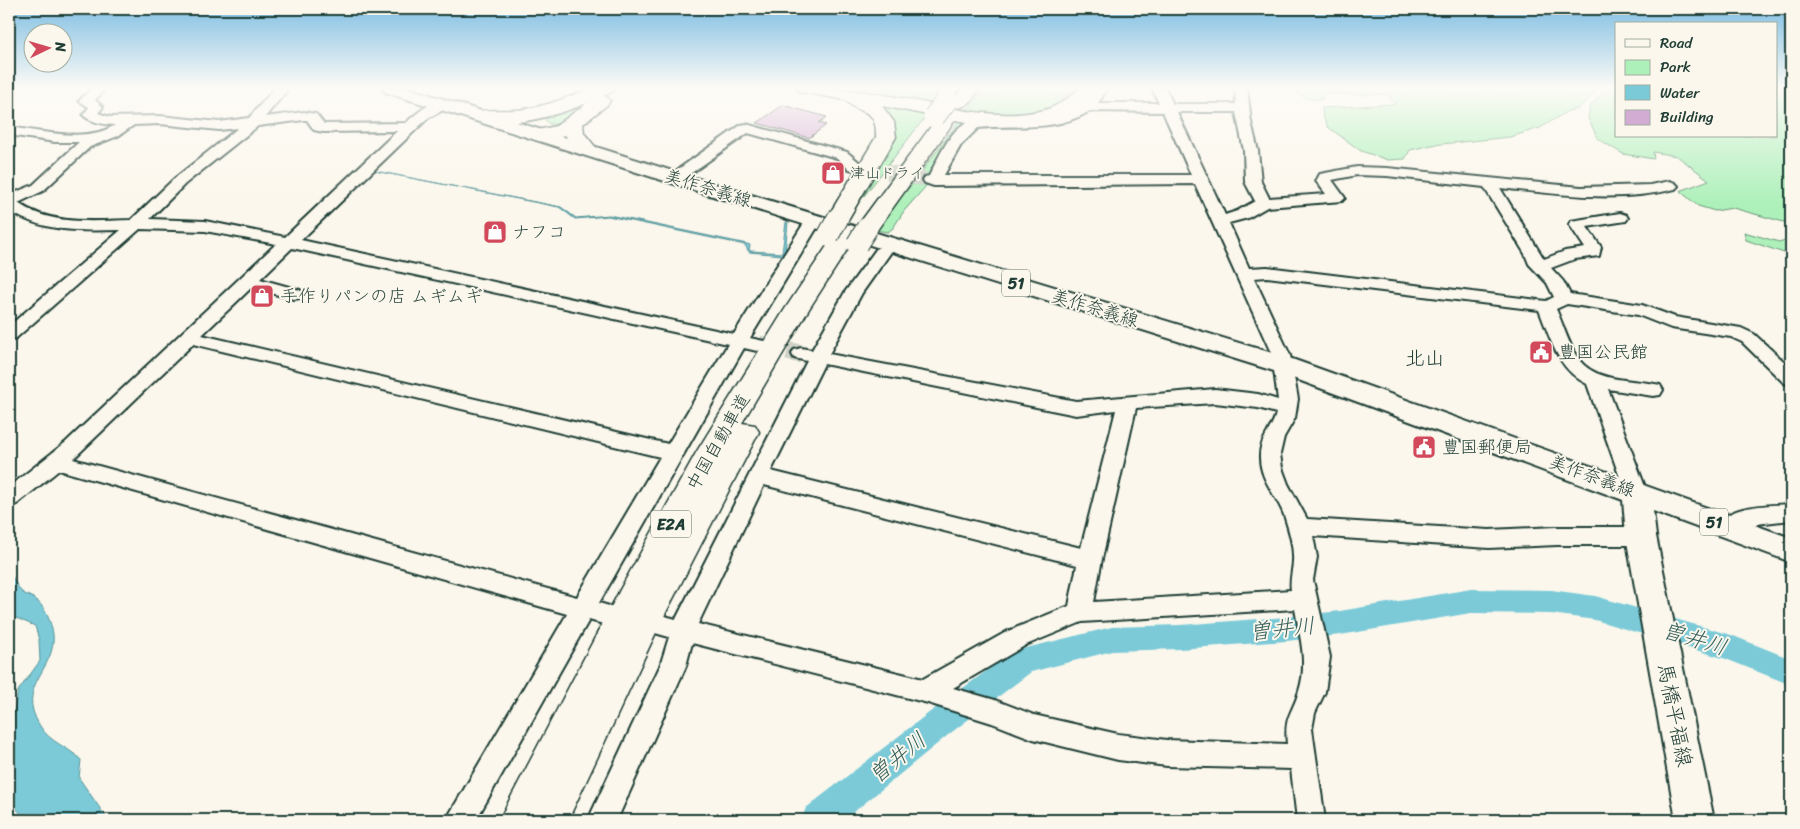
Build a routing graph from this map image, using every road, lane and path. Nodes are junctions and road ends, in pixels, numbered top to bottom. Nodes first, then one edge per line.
1 (122, 127) edge
2 (248, 127) edge
3 (319, 127) edge
4 (410, 127) joint
5 (512, 127) edge
6 (532, 127) edge
7 (567, 127) edge
8 (573, 127) edge
9 (887, 127) edge
10 (935, 127) edge
11 (970, 127) edge
12 (1177, 127) edge
13 (1245, 127) edge
14 (9, 131) edge
15 (532, 133) junction
16 (102, 137) junction
17 (587, 149) junction
18 (865, 168) tunnel mouth
19 (675, 178) junction
20 (1202, 179) junction
21 (1489, 182) junction
22 (1670, 186) dead end
23 (9, 202) edge
24 (1262, 203) junction
25 (1620, 218) dead end
26 (1219, 220) junction
27 (137, 223) junction
28 (847, 234) junction
29 (288, 243) junction
30 (1537, 264) junction
31 (1242, 273) junction
32 (247, 281) junction
33 (294, 294) dead end
34 (1555, 302) junction
35 (9, 335) edge
36 (188, 337) junction
37 (748, 343) junction
38 (810, 356) junction
39 (1283, 365) junction
40 (1791, 379) edge
41 (1595, 380) junction
42 (1653, 390) dead end
43 (1128, 402) junction
44 (1287, 410) junction
45 (674, 453) junction
46 (56, 462) junction
47 (758, 476) junction
48 (1636, 492) junction
49 (11, 497) edge
50 (1791, 512) edge
51 (1299, 527) junction
52 (1727, 527) junction
53 (1641, 536) junction
54 (1791, 550) edge
55 (1090, 559) junction
56 (1305, 603) junction
57 (595, 612) junction
58 (1080, 612) junction
59 (657, 624) dead end
60 (683, 630) junction
61 (932, 693) junction
62 (1301, 757) junction
63 (460, 820) edge
64 (518, 820) edge
65 (548, 820) edge
66 (602, 820) edge
67 (1310, 820) edge
68 (1695, 820) edge

1 - 16 street
2 - 27 street
3 - 4 street
4 - 29 street
5 - 15 main road, 美作奈義線 / 51
6 - 15 highway
7 - 15 highway
8 - 17 highway
9 - 28 highway
10 - 28 highway, 中国自動車道 / E2A
11 - 20 street
12 - 20 street
13 - 24 street
14 - 16 street
15 - 17 main road, 美作奈義線 / 51
16 - 23 street
17 - 19 main road, 美作奈義線 / 51
18 - 19 street
19 - 39 main road, 美作奈義線 / 51
20 - 26 street
21 - 22 street
21 - 24 street
21 - 30 street
23 - 27 street
24 - 26 street
25 - 30 street
26 - 31 street
27 - 29 street
27 - 35 street
28 - 37 street
28 - 38 street
28 - 64 highway, 中国自動車道 / E2A
28 - 65 highway, 中国自動車道 / E2A
29 - 32 street
29 - 37 street
30 - 34 street
31 - 34 street
31 - 39 street
32 - 33 street
32 - 36 street
34 - 40 street
34 - 41 street
36 - 45 street
36 - 46 street
37 - 45 street
38 - 43 street
38 - 47 street
39 - 44 street
39 - 48 main road, 美作奈義線 / 51
41 - 42 street
41 - 48 street
43 - 44 street
43 - 55 street
44 - 51 street
45 - 57 street
46 - 49 street
46 - 57 street
47 - 55 street
47 - 60 street
48 - 52 main road, 美作奈義線 / 51
48 - 53 main road, 馬橋平福線
50 - 52 street
51 - 53 street
51 - 56 street
52 - 54 main road, 美作奈義線 / 51
53 - 68 main road, 馬橋平福線
55 - 58 street
56 - 58 street
56 - 62 street
57 - 63 street
58 - 61 street
59 - 60 street
60 - 61 street
60 - 66 street
61 - 62 street
62 - 67 street

